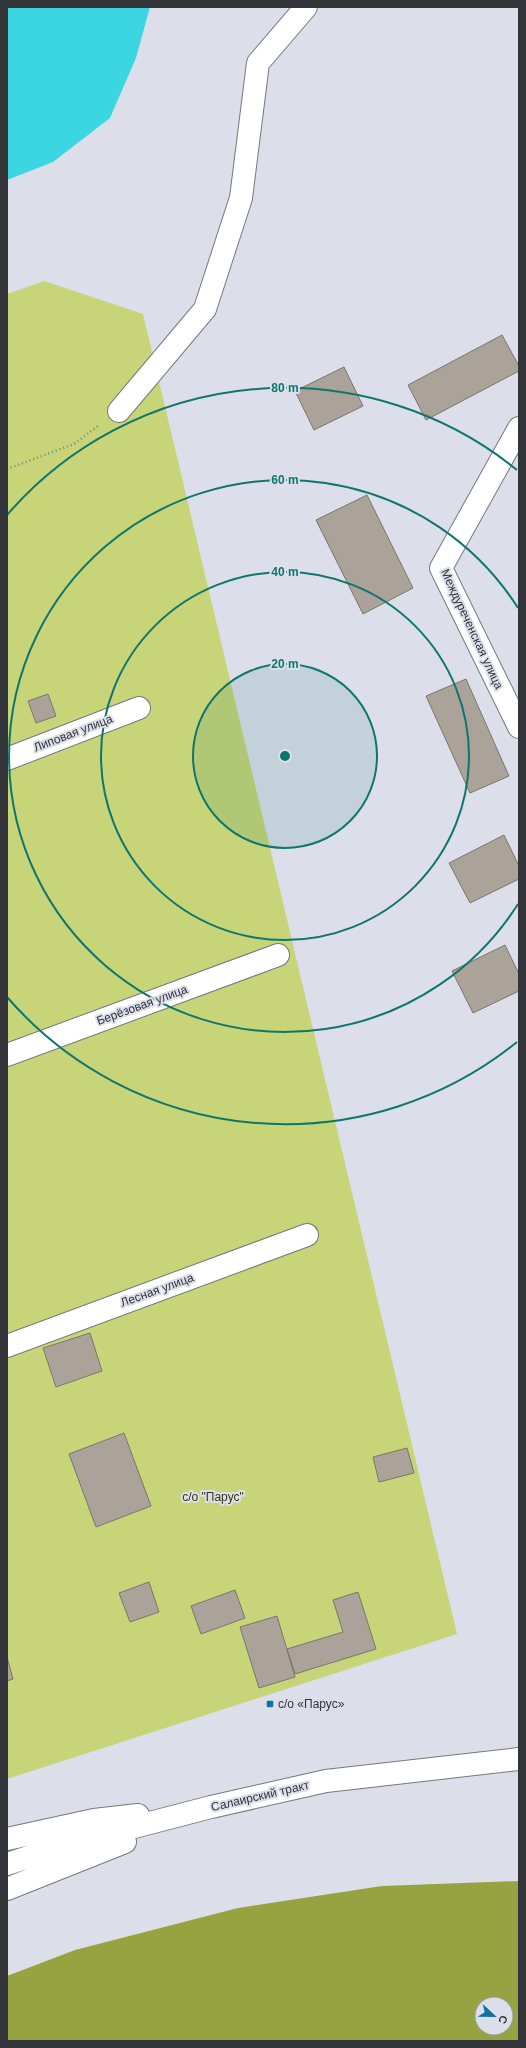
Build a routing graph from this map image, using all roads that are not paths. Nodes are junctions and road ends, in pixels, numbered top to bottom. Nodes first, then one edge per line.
1 (306, 7) edge
2 (119, 411) road end
3 (519, 428) edge
4 (139, 708) dead end
5 (519, 727) edge
6 (7, 759) edge
7 (278, 955) dead end
8 (7, 1055) edge
9 (307, 1235) dead end
10 (7, 1346) edge
11 (519, 1759) edge
12 (211, 1808) junction
13 (7, 1839) edge
14 (7, 1864) edge
15 (7, 1889) edge

1 - 2 street
3 - 5 street, Междуреченская улица
4 - 6 street, Липовая улица
7 - 8 street, Берёзовая улица
9 - 10 street, Лесная улица
11 - 12 street, Салаирский тракт
12 - 13 street
12 - 14 street, Салаирский тракт
12 - 15 street

